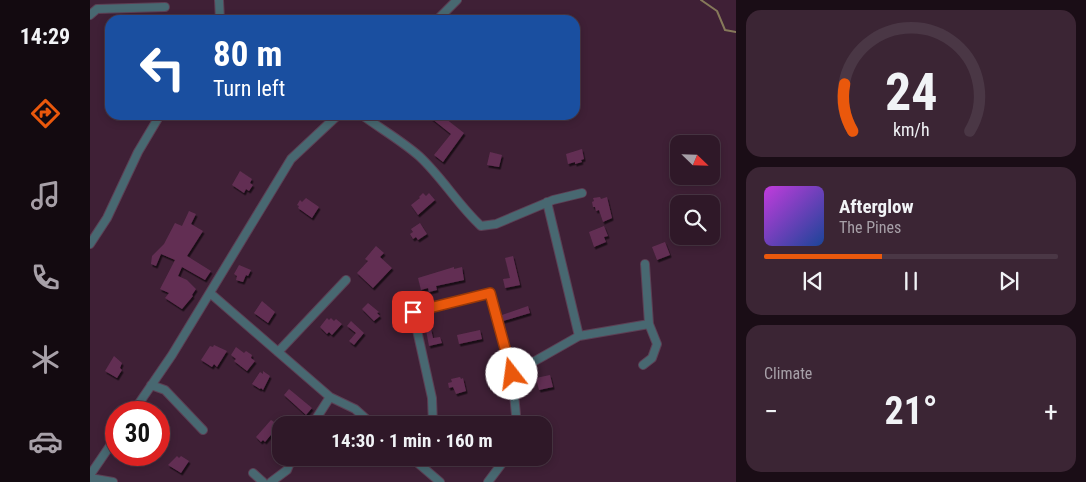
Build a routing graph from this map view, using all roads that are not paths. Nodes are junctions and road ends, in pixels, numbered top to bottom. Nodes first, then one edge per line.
1 (219, 0) edge
2 (457, 0) edge
3 (165, 7) dead end
4 (90, 15) edge
5 (220, 15) edge
6 (442, 15) edge
7 (157, 120) edge
8 (333, 120) edge
9 (369, 120) edge
10 (582, 193) dead end
11 (547, 202) junction
12 (90, 244) edge
13 (645, 264) dead end
14 (346, 280) dead end
15 (210, 293) junction
16 (649, 324) junction
17 (579, 336) junction
18 (278, 352) junction
19 (643, 365) dead end
20 (512, 374) junction
21 (151, 385) junction
22 (330, 397) junction
23 (140, 401) edge
24 (318, 416) edge
25 (363, 416) edge
26 (433, 416) edge
27 (516, 416) edge
28 (203, 430) dead end
29 (105, 454) edge
30 (289, 466) edge
31 (421, 466) edge
32 (500, 466) edge
33 (253, 473) dead end
34 (90, 477) edge
35 (113, 482) edge
36 (264, 482) edge
37 (271, 482) edge
38 (440, 482) edge
39 (488, 482) edge

1 - 5 street
2 - 6 street
3 - 4 street
7 - 12 street
8 - 15 street
9 - 11 street
10 - 11 street
11 - 17 street
13 - 16 street
14 - 18 street
15 - 18 street
15 - 21 street
16 - 17 street
16 - 19 street
17 - 20 street
18 - 22 street
20 - 26 street
20 - 27 street
21 - 23 street
21 - 28 street
22 - 24 street
22 - 25 street
29 - 34 street
30 - 37 street
31 - 38 street
32 - 39 street
33 - 36 street
34 - 35 street

